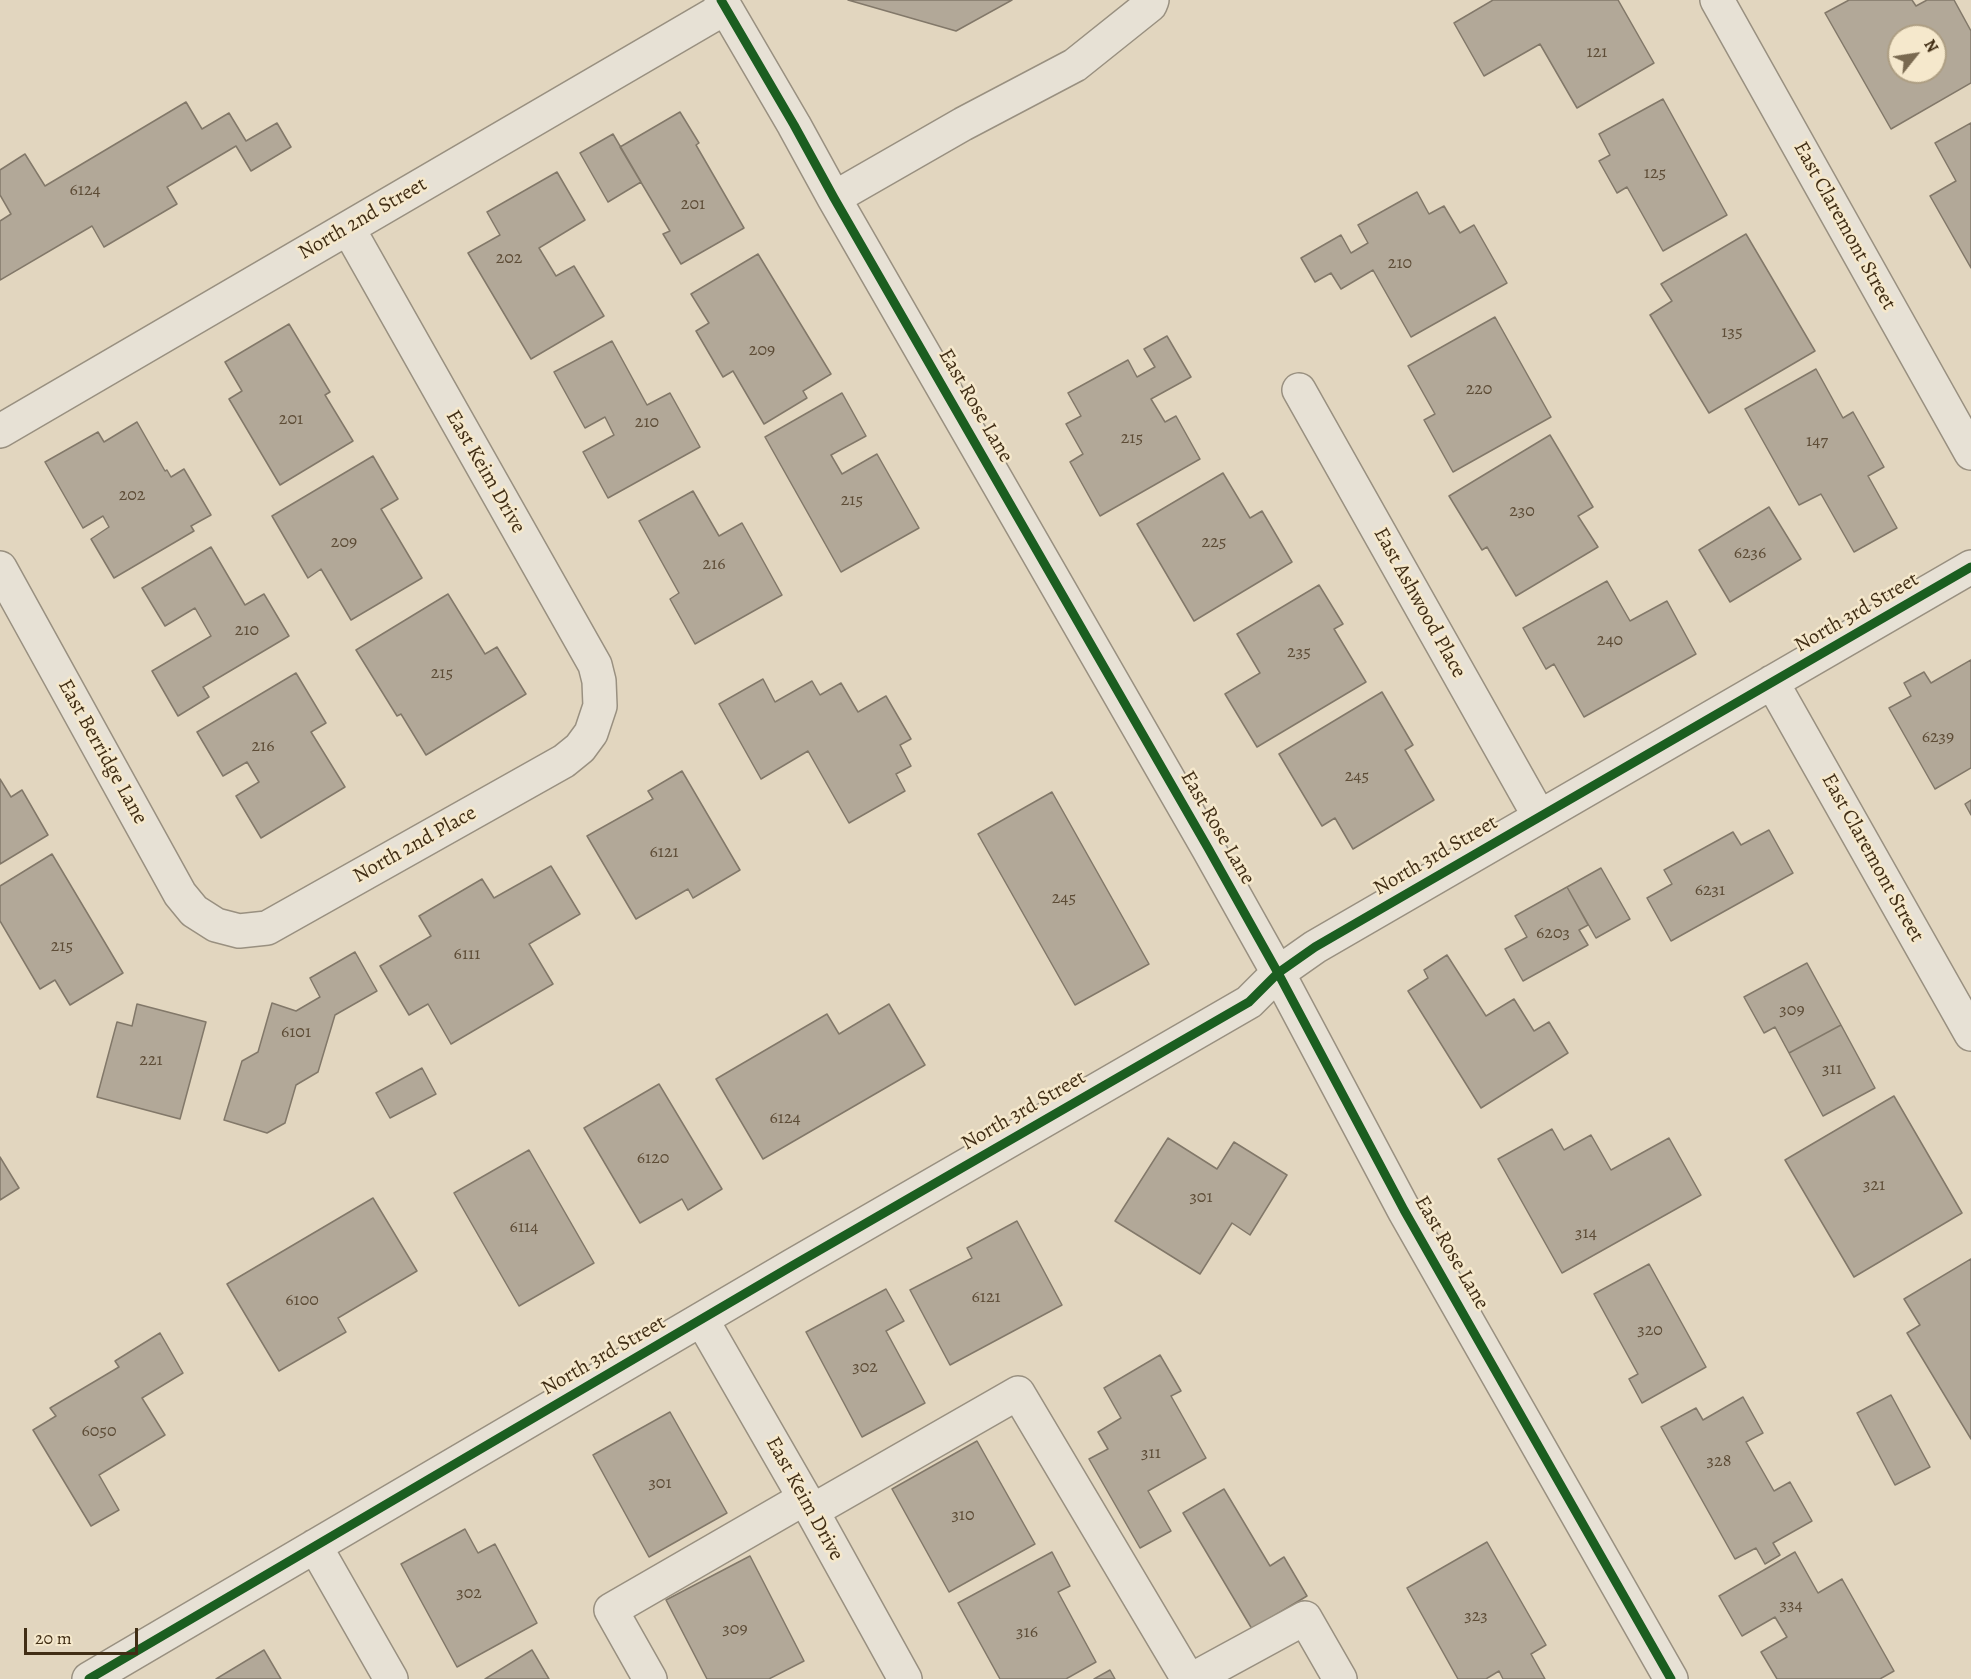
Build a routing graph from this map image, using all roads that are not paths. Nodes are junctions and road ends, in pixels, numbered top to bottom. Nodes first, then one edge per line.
1 (1152, 0) edge
2 (1717, 0) edge
3 (723, 4) edge
4 (834, 198) junction
5 (348, 228) junction
6 (1299, 390) dead end
7 (0, 431) edge
8 (1971, 453) edge
9 (1971, 567) edge
10 (0, 568) edge
11 (1772, 682) junction
12 (596, 722) joint
13 (1539, 816) junction
14 (216, 925) joint
15 (1278, 973) junction
16 (1971, 1034) edge
17 (702, 1320) junction
18 (808, 1504) junction
19 (315, 1546) junction
20 (89, 1679) edge
21 (391, 1679) edge
22 (650, 1679) edge
23 (905, 1679) edge
24 (1191, 1679) edge
25 (1340, 1679) edge
26 (1671, 1679) edge

1 - 4 street
2 - 8 street, East Claremont Street
3 - 4 street, East Rose Lane
3 - 5 street, North 2nd Street
4 - 15 street, East Rose Lane
5 - 7 street, North 2nd Street
5 - 12 street, East Keim Drive
6 - 13 street, East Ashwood Place
9 - 11 street, North 3rd Street
10 - 14 street, East Berridge Lane
11 - 13 street, North 3rd Street
11 - 16 street, East Claremont Street
12 - 14 street, North 2nd Place
13 - 15 street, North 3rd Street
15 - 17 street, North 3rd Street
15 - 26 street, East Rose Lane
17 - 18 street, East Keim Drive
17 - 19 street, North 3rd Street
18 - 22 street
18 - 23 street, East Keim Drive
18 - 24 street
19 - 20 street, North 3rd Street
19 - 21 street
24 - 25 street

